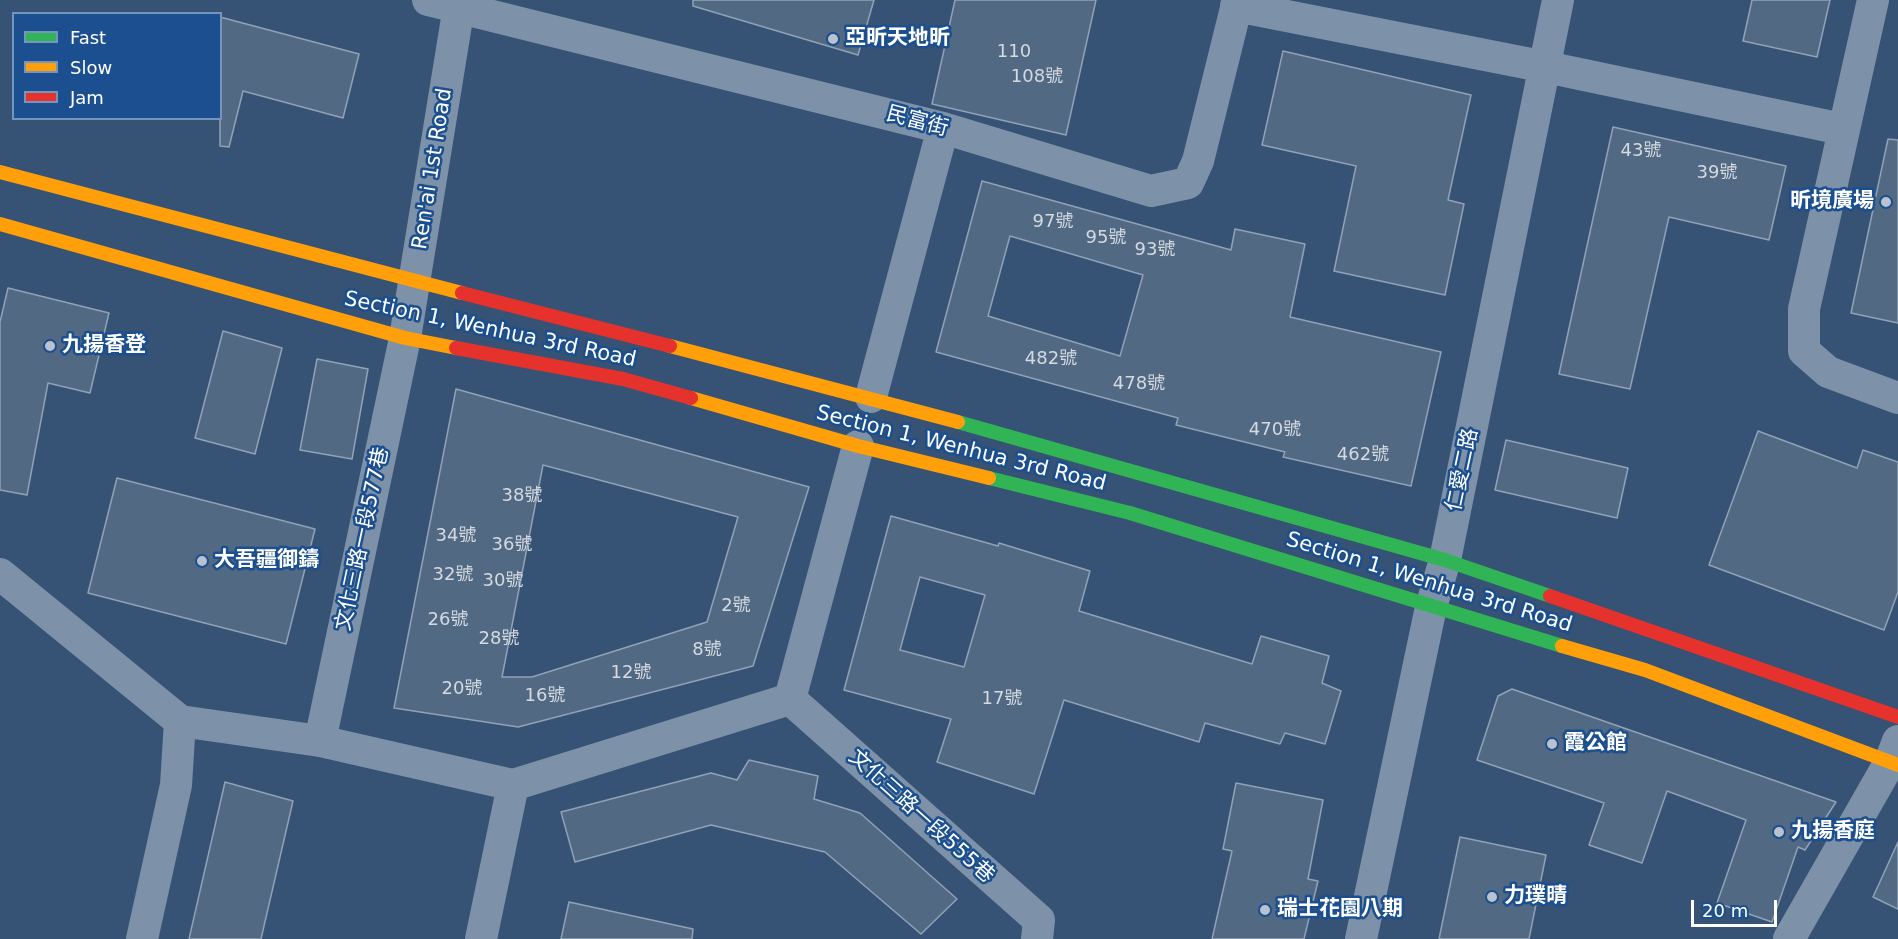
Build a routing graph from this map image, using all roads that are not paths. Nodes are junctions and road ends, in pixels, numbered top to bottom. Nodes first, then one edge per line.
1 (428, 0) edge
2 (1558, 0) edge
3 (1873, 0) edge
4 (460, 3) edge
5 (1237, 3) edge
6 (1546, 67) junction
7 (943, 128) junction
8 (1842, 129) junction
9 (0, 172) edge
10 (0, 224) edge
11 (414, 281) junction
12 (405, 338) junction
13 (871, 397) junction
14 (1898, 398) edge
15 (858, 446) junction
16 (1445, 560) junction
17 (0, 574) edge
18 (1431, 607) junction
19 (790, 699) junction
20 (1898, 717) edge
21 (180, 721) junction
22 (320, 741) junction
23 (1895, 756) edge
24 (513, 785) junction
25 (142, 939) edge
26 (481, 939) edge
27 (1037, 939) edge
28 (1361, 939) edge
29 (1789, 939) edge

1 - 4 street, 民富街
2 - 6 street, 仁愛二路
3 - 8 street
4 - 7 street, 民富街
4 - 11 street, Ren'ai 1st Road
5 - 6 street
5 - 7 street, 民富街
6 - 8 street
6 - 16 street, 仁愛二路
7 - 13 street
8 - 14 street
9 - 11 street, Section 1, Wenhua 3rd Road
10 - 12 street, Section 1, Wenhua 3rd Road
11 - 12 street, Ren'ai 1st Road
11 - 13 street, Section 1, Wenhua 3rd Road
12 - 15 street, Section 1, Wenhua 3rd Road
12 - 22 street, 文化三路一段577巷
13 - 16 street, Section 1, Wenhua 3rd Road
15 - 18 street, Section 1, Wenhua 3rd Road
15 - 19 street
16 - 18 street, 仁愛二路
16 - 20 street, Section 1, Wenhua 3rd Road
17 - 21 street
18 - 23 street, Section 1, Wenhua 3rd Road
18 - 28 street, 仁愛二路
19 - 24 street
19 - 27 street, 文化三路一段555巷
21 - 22 street
21 - 25 street
22 - 24 street
23 - 29 street
24 - 26 street

